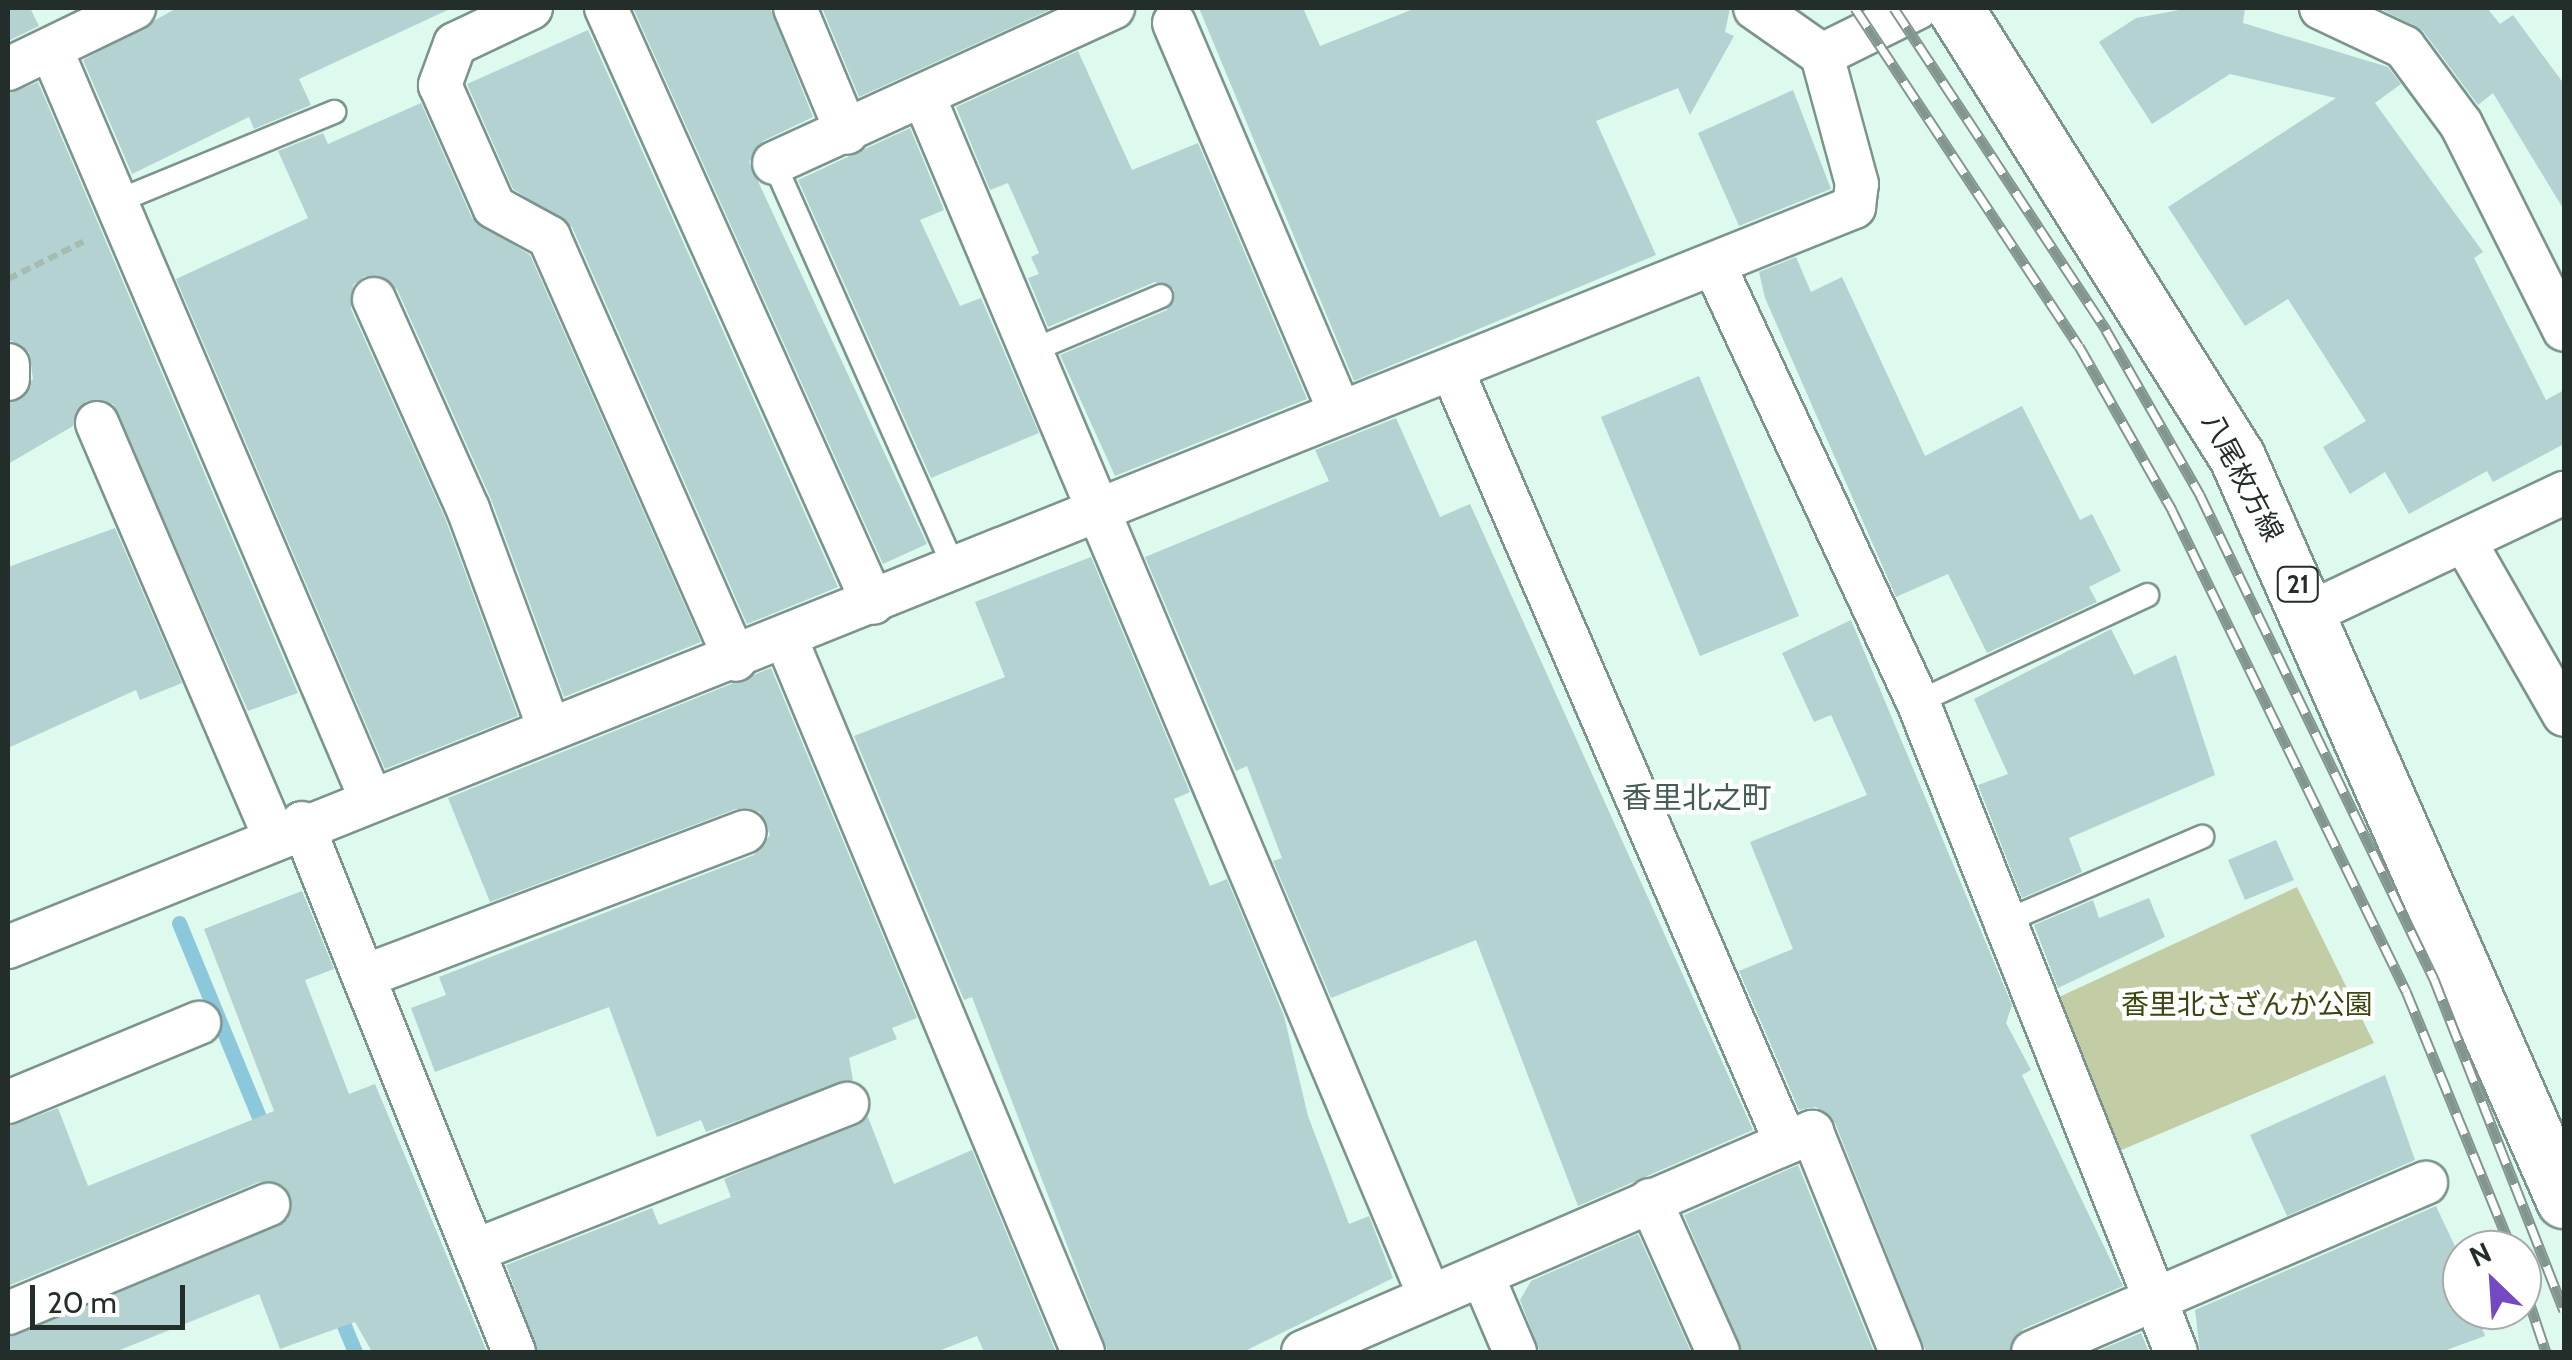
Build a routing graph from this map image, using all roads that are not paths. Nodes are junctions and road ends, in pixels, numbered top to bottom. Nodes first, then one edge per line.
1 (134, 8) edge
2 (531, 8) edge
3 (606, 8) edge
4 (795, 8) edge
5 (1113, 8) edge
6 (1756, 8) edge
7 (1917, 8) edge
8 (1955, 8) edge
9 (2321, 8) edge
10 (1174, 24) dead end
11 (52, 48) junction
12 (1822, 54) junction
13 (8, 69) edge
14 (924, 97) junction
15 (334, 112) dead end
16 (847, 133) junction
17 (774, 164) joint
18 (122, 211) junction
19 (1715, 267) junction
20 (1161, 296) dead end
21 (374, 299) dead end
22 (2564, 330) edge
23 (1031, 350) junction
24 (8, 365) edge
25 (1453, 372) junction
26 (8, 379) edge
27 (1339, 410) junction
28 (97, 423) dead end
29 (2564, 493) edge
30 (1100, 514) junction
31 (2464, 542) junction
32 (957, 574) junction
33 (2147, 595) dead end
34 (873, 603) junction
35 (2312, 612) junction
36 (788, 641) junction
37 (736, 660) junction
38 (1918, 702) junction
39 (2564, 715) edge
40 (548, 725) junction
41 (370, 797) junction
42 (288, 829) junction
43 (745, 832) dead end
44 (2202, 837) dead end
45 (2001, 924) junction
46 (8, 948) edge
47 (365, 976) junction
48 (199, 1023) dead end
49 (8, 1102) edge
50 (847, 1104) dead end
51 (1786, 1143) junction
52 (2426, 1182) dead end
53 (1650, 1200) junction
54 (2564, 1200) edge
55 (268, 1205) dead end
56 (476, 1250) junction
57 (1484, 1277) junction
58 (1430, 1298) junction
59 (2153, 1300) junction
60 (8, 1313) edge
61 (514, 1352) edge
62 (1082, 1352) edge
63 (1303, 1352) edge
64 (1515, 1352) edge
65 (1718, 1352) edge
66 (1901, 1352) edge
67 (2033, 1352) edge
68 (2176, 1352) edge

1 - 11 street
2 - 37 street
3 - 34 street
4 - 16 street
5 - 14 street
6 - 12 street
7 - 12 street
8 - 35 main road, 八尾枚方線 / 21
9 - 22 street
10 - 27 street
11 - 13 street
11 - 18 street
12 - 19 street
14 - 16 street
14 - 23 street
15 - 18 lane
16 - 17 street
17 - 32 lane
18 - 41 street
19 - 25 street
19 - 38 street
20 - 23 lane
21 - 40 street
23 - 30 street
24 - 26 street
25 - 27 street
25 - 51 street
27 - 30 street
28 - 42 street
29 - 31 street
30 - 32 street
30 - 58 street
31 - 35 street
31 - 39 street
32 - 34 street
33 - 38 lane
34 - 36 street
35 - 54 main road, 八尾枚方線 / 21
36 - 37 street
36 - 62 street
37 - 40 street
38 - 45 street
40 - 41 street
41 - 42 street
42 - 46 street
42 - 47 street
43 - 47 street
44 - 45 lane
45 - 59 street
47 - 56 street
48 - 49 street
50 - 56 street
51 - 53 street
51 - 66 street
52 - 59 street
53 - 57 street
53 - 65 street
55 - 60 street
56 - 61 street
57 - 58 street
57 - 64 street
58 - 63 street
59 - 67 street
59 - 68 street

